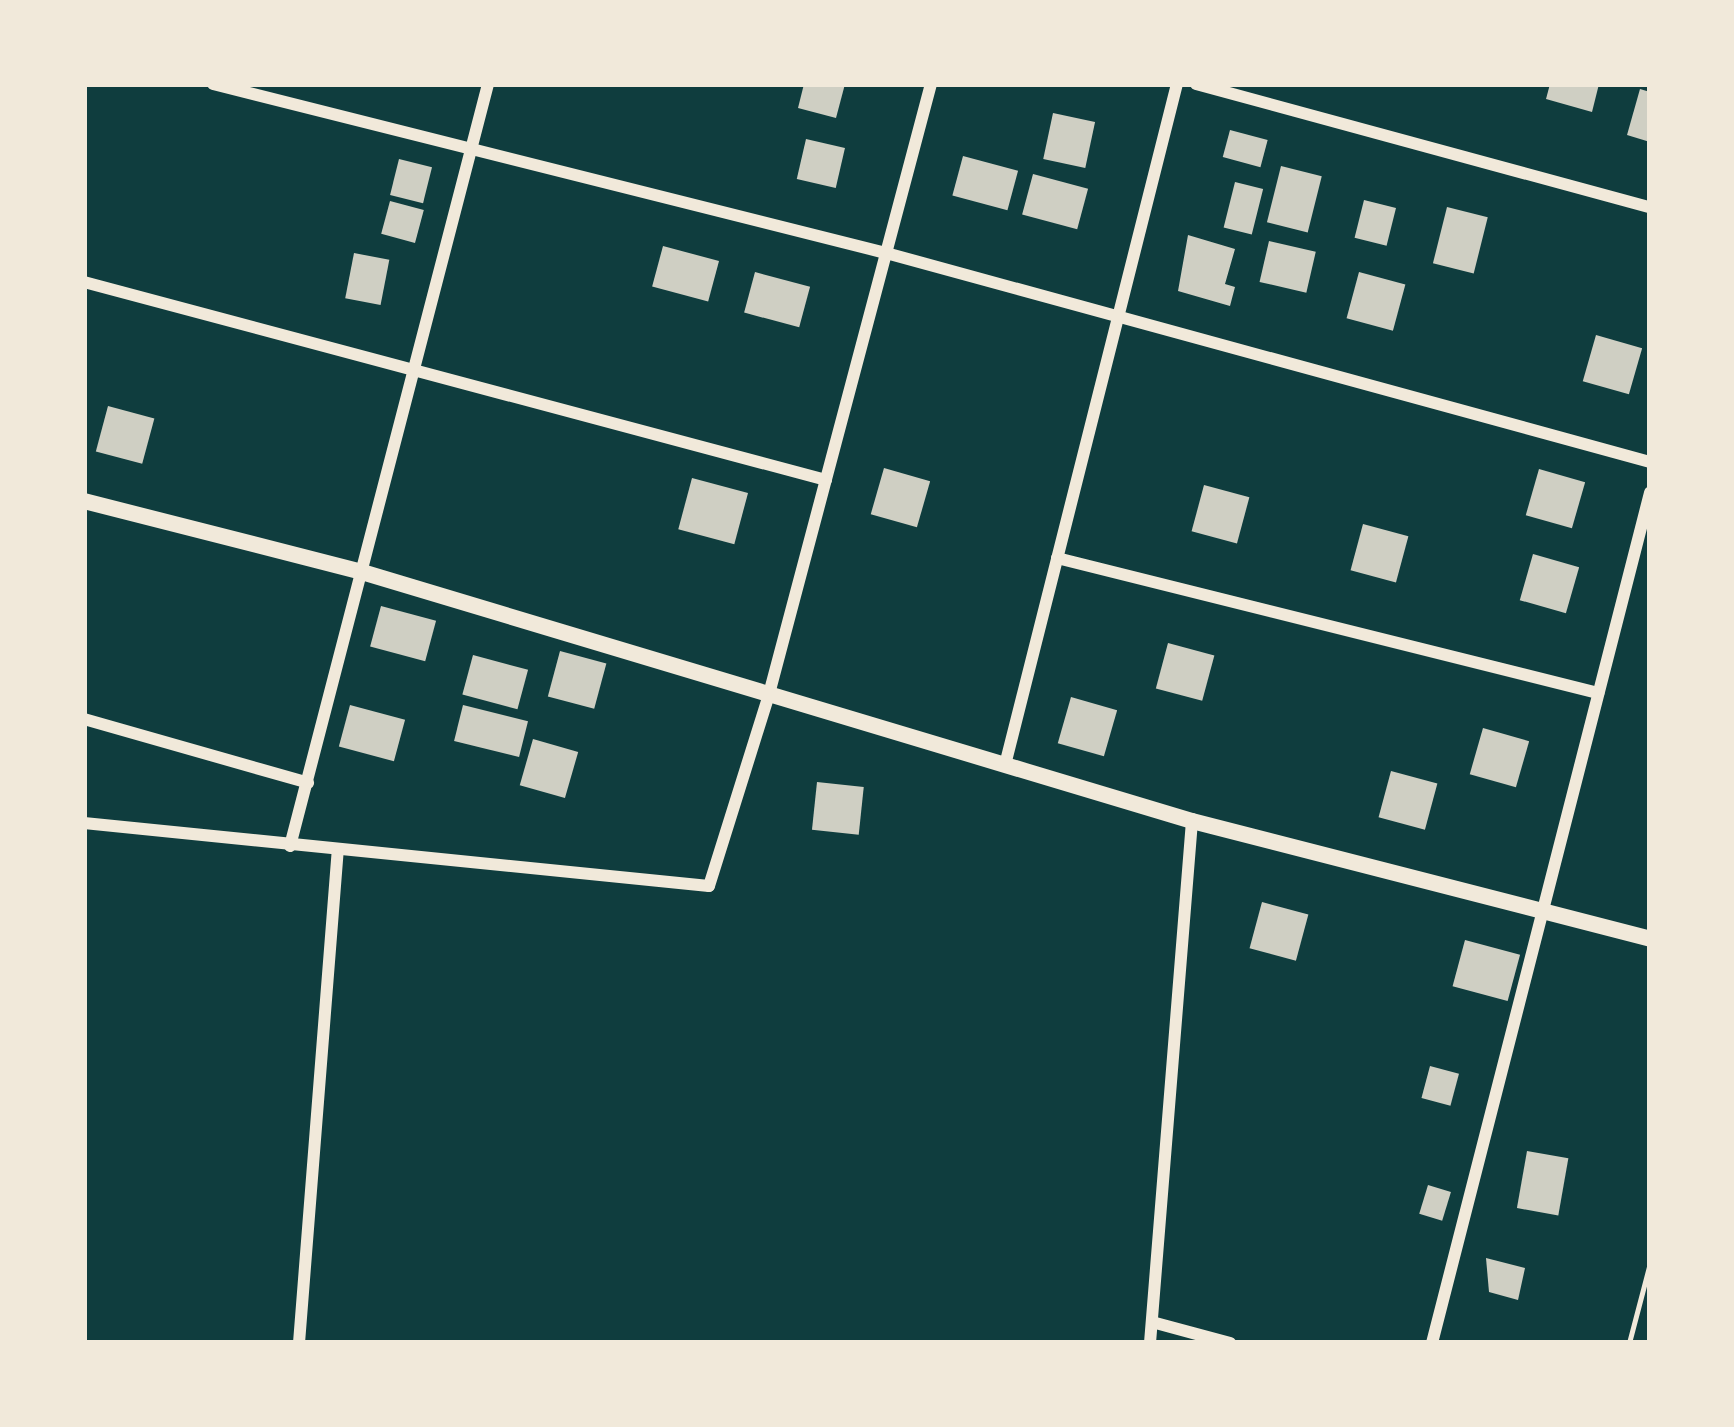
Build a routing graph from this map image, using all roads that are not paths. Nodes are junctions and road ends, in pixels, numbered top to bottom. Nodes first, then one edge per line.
1 (215, 84) edge
2 (488, 84) edge
3 (931, 84) edge
4 (1177, 84) edge
5 (1196, 84) edge
6 (472, 148) junction
7 (1650, 207) edge
8 (886, 253) junction
9 (84, 282) edge
10 (1124, 320) junction
11 (414, 372) junction
12 (1650, 462) edge
13 (826, 480) junction
14 (1650, 493) edge
15 (84, 501) edge
16 (1058, 558) junction
17 (362, 572) junction
18 (769, 694) junction
19 (1598, 694) junction
20 (84, 719) edge
21 (1005, 765) junction
22 (308, 783) junction
23 (1192, 821) junction
24 (84, 823) edge
25 (290, 846) junction
26 (338, 852) junction
27 (1543, 912) junction
28 (1650, 939) edge
29 (1152, 1322) junction
30 (299, 1343) edge
31 (1150, 1343) edge
32 (1230, 1343) edge
33 (1432, 1343) edge

1 - 6 street
2 - 6 street
3 - 8 street
4 - 10 street
5 - 7 street
6 - 8 street
6 - 11 street
8 - 10 street
8 - 13 street
9 - 11 street
10 - 12 street
10 - 16 street
11 - 13 street
11 - 17 street
13 - 18 street
14 - 19 street
15 - 17 street
16 - 19 street
16 - 21 street
17 - 18 street
17 - 22 street
18 - 21 street
18 - 26 street
19 - 27 street
20 - 22 street
21 - 23 street
22 - 25 street
23 - 27 street
23 - 29 street
24 - 25 street
25 - 26 street
26 - 30 street
27 - 28 street
27 - 33 street
29 - 31 street
29 - 32 street

